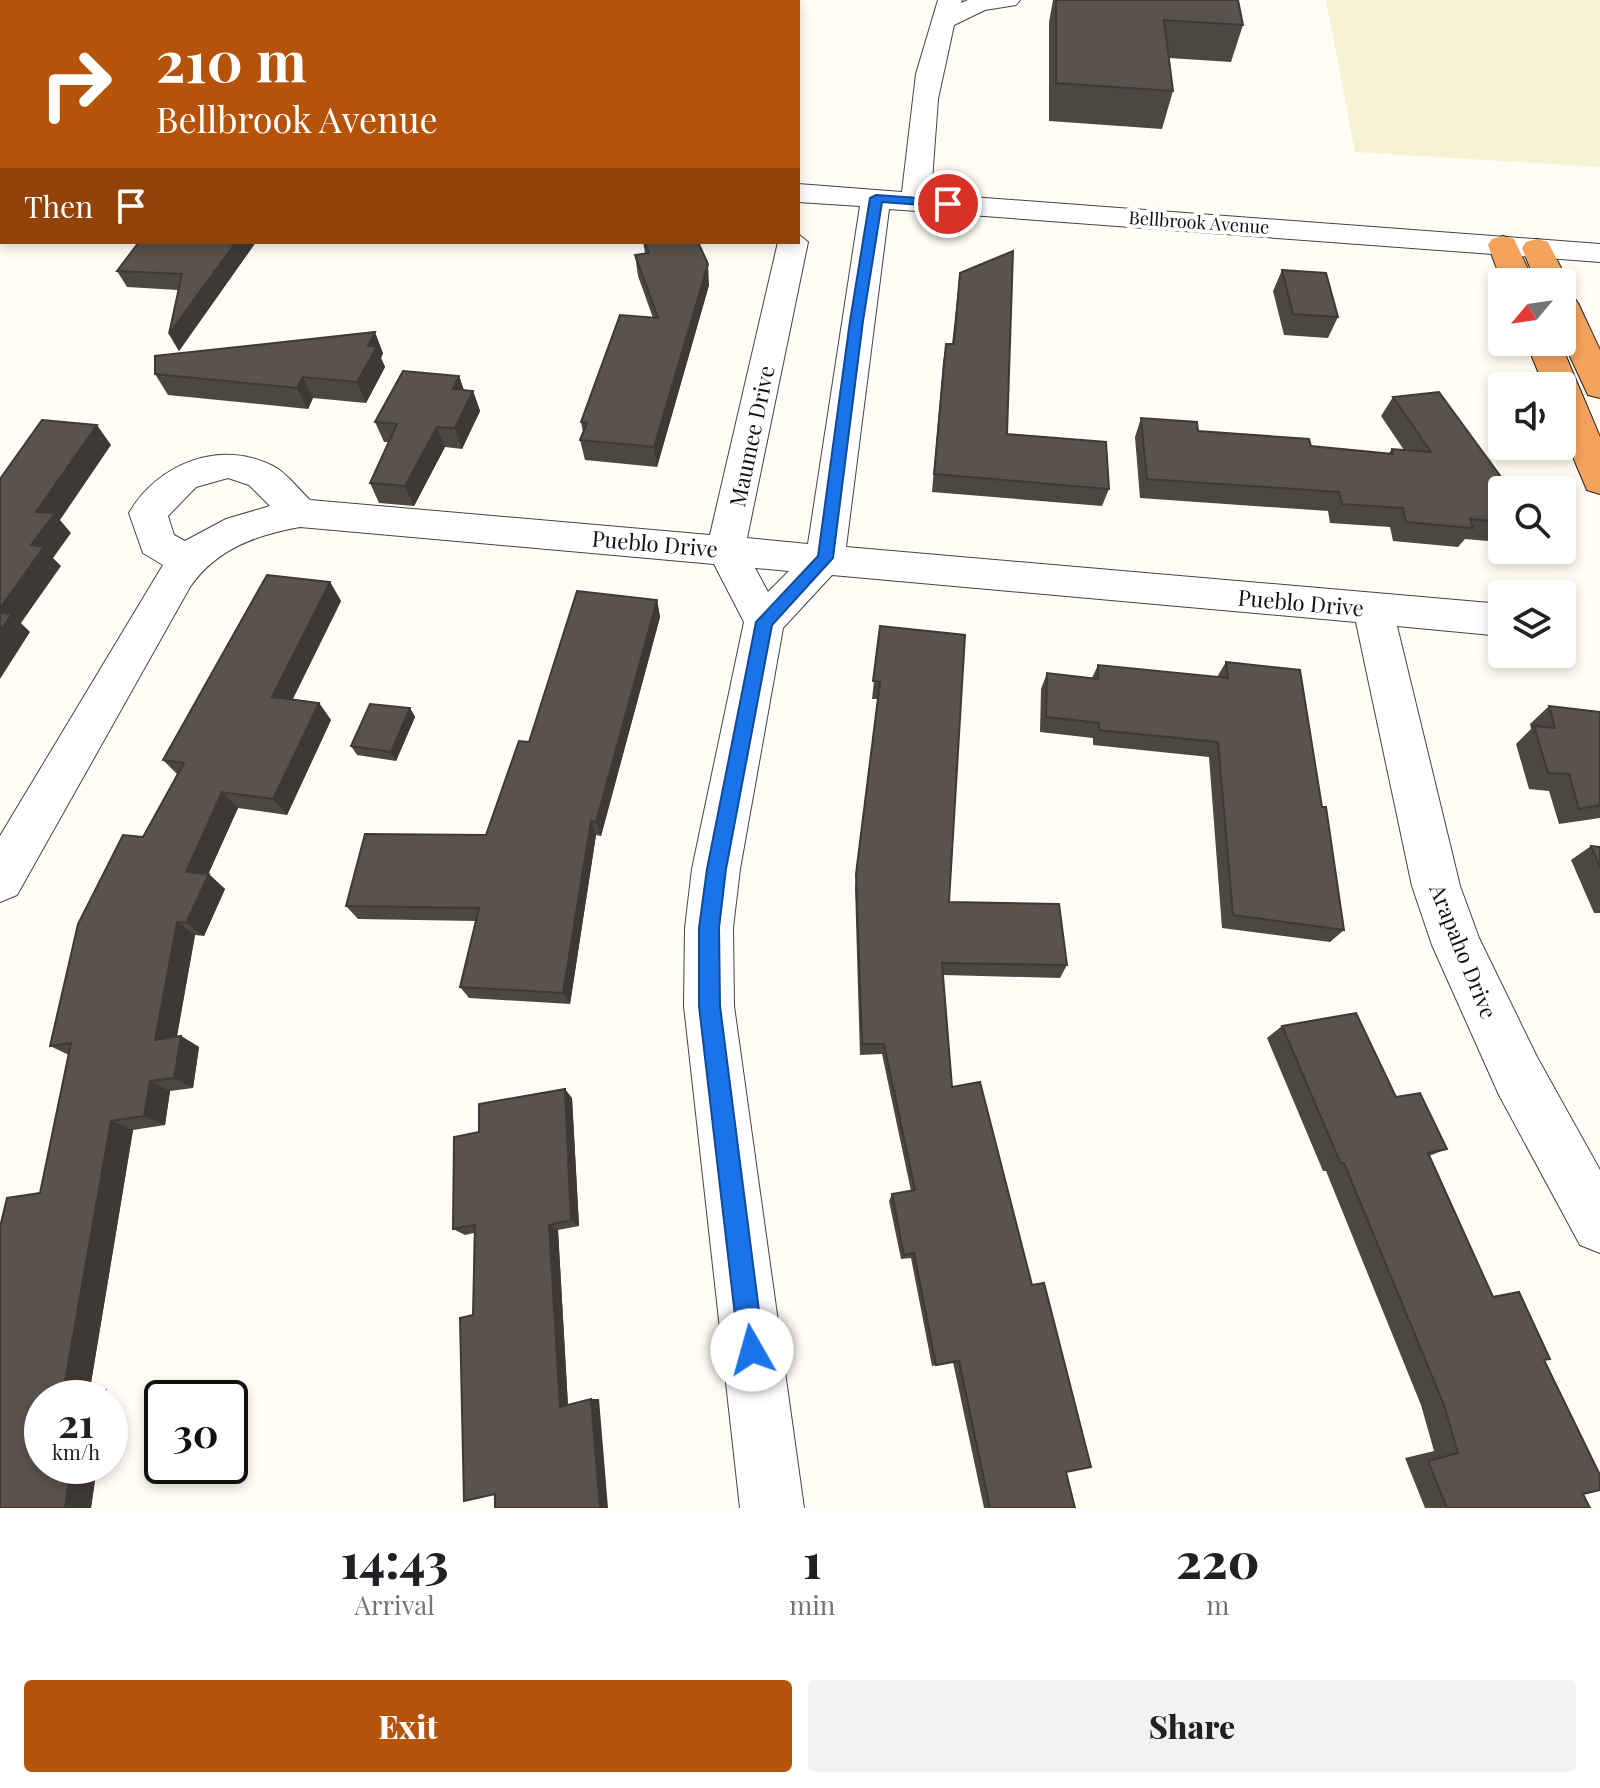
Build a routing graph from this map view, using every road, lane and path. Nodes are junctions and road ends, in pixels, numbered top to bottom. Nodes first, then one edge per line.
1 (1008, 0) edge
2 (946, 10) edge
3 (876, 198) junction
4 (916, 201) junction
5 (800, 202) edge
6 (793, 244) edge
7 (1503, 245) junction
8 (1537, 248) junction
9 (1600, 253) edge
10 (1512, 268) edge
11 (1546, 268) edge
12 (1576, 334) edge
13 (1600, 387) edge
14 (1576, 422) edge
15 (1600, 481) edge
16 (300, 513) junction
17 (726, 549) junction
18 (825, 558) junction
19 (188, 561) junction
20 (1373, 609) junction
21 (1488, 619) edge
22 (764, 622) junction
23 (0, 880) edge
24 (1600, 1225) edge
25 (772, 1508) edge

1 - 2 street
2 - 4 street
3 - 4 street, Bellbrook Avenue
3 - 5 street, Bellbrook Avenue
3 - 18 street
4 - 7 street, Bellbrook Avenue
6 - 17 street, Maumee Drive
7 - 8 street, Bellbrook Avenue
7 - 10 highway
8 - 9 street, Bellbrook Avenue
8 - 11 highway
12 - 13 highway
14 - 15 highway
16 - 17 street, Pueblo Drive
16 - 19 street, Pueblo Drive
16 - 19 street
17 - 18 street, Pueblo Drive
17 - 22 street
18 - 20 street, Pueblo Drive
18 - 22 street
19 - 23 street, Pueblo Drive
20 - 21 street, Pueblo Drive
20 - 24 street, Arapaho Drive
22 - 25 street

